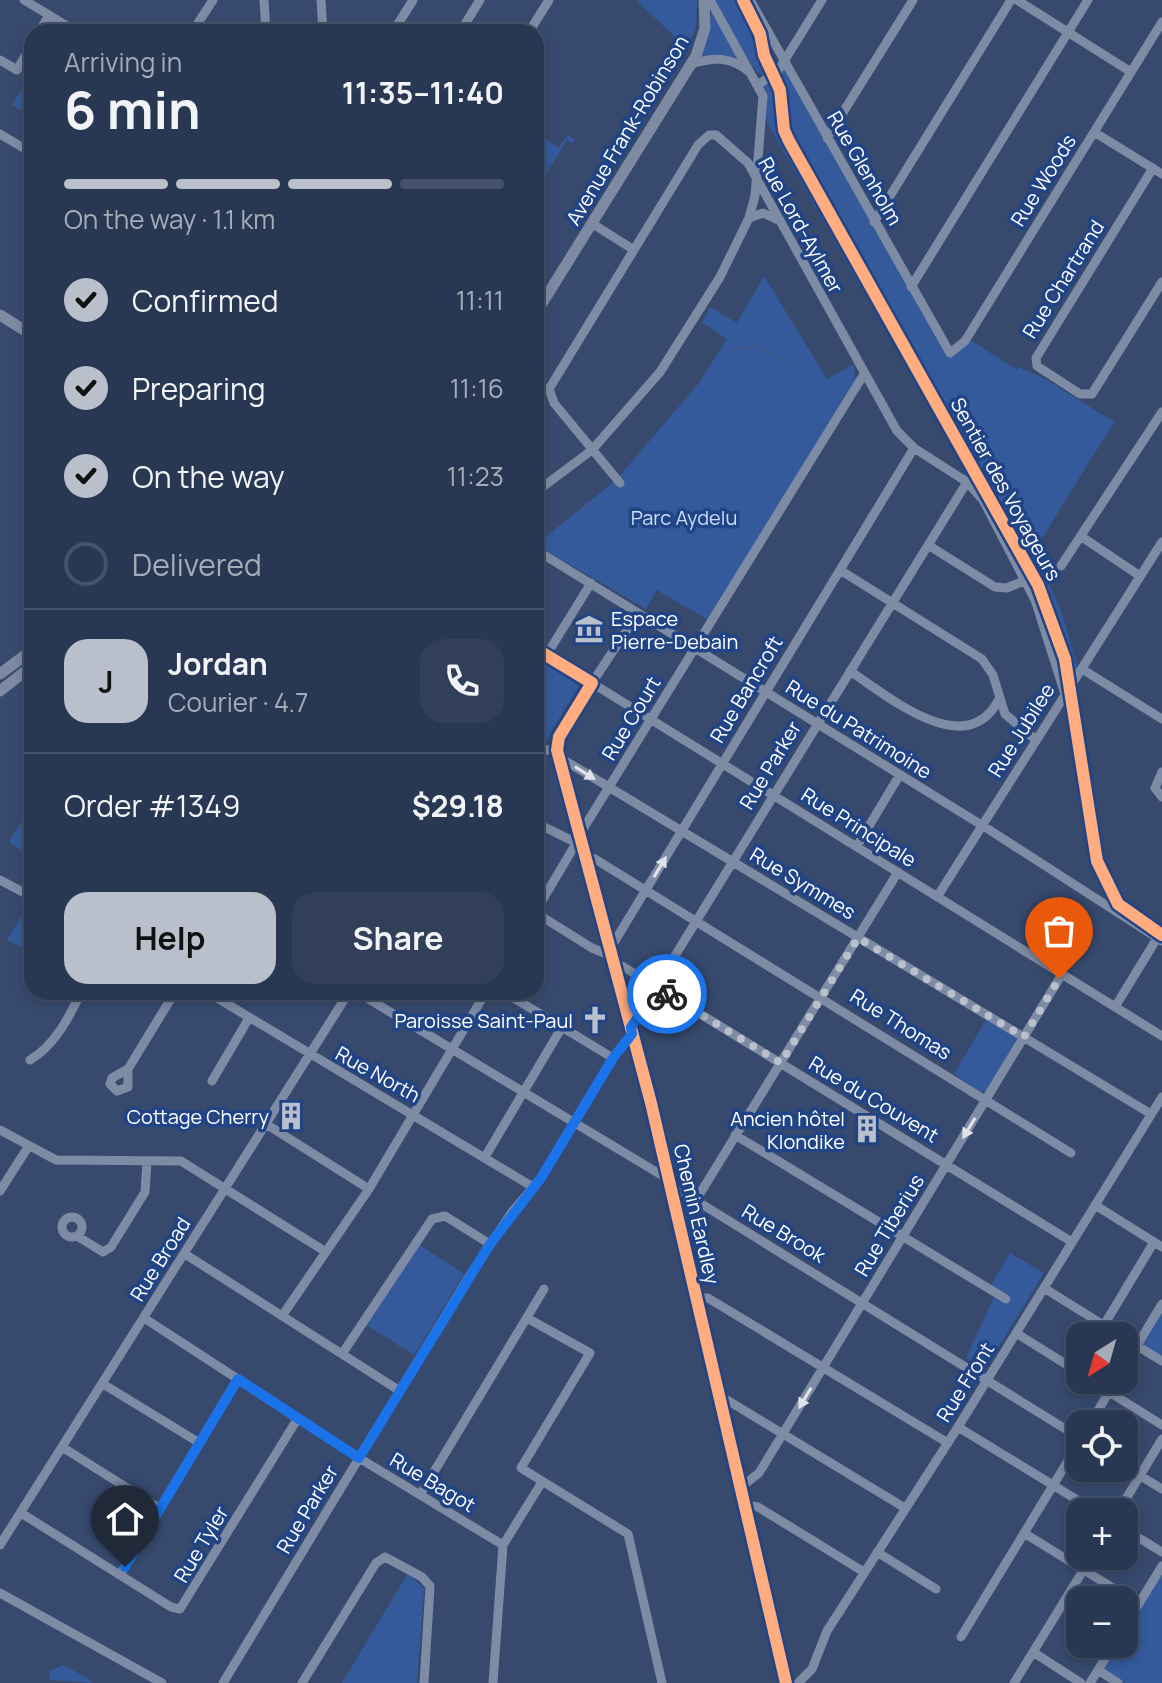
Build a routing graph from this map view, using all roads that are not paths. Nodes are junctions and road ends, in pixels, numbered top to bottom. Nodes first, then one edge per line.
1 (24, 0) edge
2 (213, 0) edge
3 (264, 0) edge
4 (321, 0) edge
5 (413, 0) edge
6 (480, 0) edge
7 (549, 0) edge
8 (707, 0) edge
9 (750, 0) edge
10 (822, 0) edge
11 (913, 0) edge
12 (1014, 0) edge
13 (1088, 0) edge
14 (49, 15) junction
15 (1162, 22) edge
16 (44, 24) edge
17 (64, 24) edge
18 (198, 24) edge
19 (266, 24) edge
20 (322, 24) edge
21 (398, 24) edge
22 (465, 24) edge
23 (534, 24) edge
24 (1068, 32) junction
25 (24, 58) edge
26 (0, 60) edge
27 (784, 61) junction
28 (691, 64) junction
29 (1131, 72) junction
30 (759, 84) junction
31 (1094, 132) junction
32 (0, 134) edge
33 (827, 138) junction
34 (24, 148) edge
35 (1158, 171) edge
36 (756, 182) junction
37 (749, 218) junction
38 (778, 220) junction
39 (874, 222) junction
40 (593, 224) junction
41 (634, 250) junction
42 (1162, 282) edge
43 (911, 287) junction
44 (544, 301) edge
45 (0, 315) edge
46 (24, 330) edge
47 (950, 353) joint
48 (864, 374) junction
49 (1162, 412) edge
50 (914, 448) junction
51 (592, 450) junction
52 (967, 482) junction
53 (620, 483) dead end
54 (544, 486) edge
55 (1082, 537) junction
56 (1162, 542) edge
57 (928, 545) junction
58 (544, 555) edge
59 (1061, 566) dead end
60 (840, 570) junction
61 (1140, 576) junction
62 (1026, 580) junction
63 (591, 583) junction
64 (893, 603) junction
65 (638, 613) junction
66 (694, 647) junction
67 (544, 648) edge
68 (544, 654) edge
69 (24, 656) edge
70 (1082, 669) junction
71 (850, 671) junction
72 (24, 672) edge
73 (0, 674) edge
74 (592, 683) junction
75 (0, 691) edge
76 (765, 692) junction
77 (1065, 694) junction
78 (999, 699) junction
79 (1162, 719) edge
80 (651, 720) junction
81 (984, 720) junction
82 (1010, 722) junction
83 (816, 724) junction
84 (1036, 740) junction
85 (544, 749) edge
86 (558, 754) junction
87 (722, 763) junction
88 (1162, 772) edge
89 (899, 776) junction
90 (610, 789) junction
91 (774, 796) junction
92 (1162, 797) edge
93 (544, 826) edge
94 (983, 826) junction
95 (680, 832) junction
96 (579, 841) junction
97 (857, 846) junction
98 (586, 857) junction
99 (733, 863) junction
100 (898, 872) junction
101 (0, 880) edge
102 (646, 890) junction
103 (24, 893) edge
104 (937, 897) junction
105 (544, 899) edge
106 (544, 917) edge
107 (698, 921) junction
108 (1160, 937) edge
109 (858, 938) junction
110 (611, 952) junction
111 (615, 968) junction
112 (1062, 974) junction
113 (658, 988) junction
114 (822, 996) junction
115 (76, 1000) edge
116 (170, 1000) edge
117 (220, 1000) edge
118 (344, 1000) edge
119 (370, 1000) edge
120 (481, 1000) edge
121 (517, 1000) edge
122 (1115, 1007) junction
123 (249, 1018) junction
124 (562, 1027) junction
125 (632, 1030) junction
126 (1162, 1036) edge
127 (1024, 1037) junction
128 (452, 1051) junction
129 (309, 1055) junction
130 (613, 1058) junction
131 (30, 1060) dead end
132 (781, 1063) junction
133 (128, 1069) dead end
134 (212, 1081) dead end
135 (522, 1094) junction
136 (1162, 1097) edge
137 (986, 1099) junction
138 (1151, 1114) junction
139 (415, 1116) junction
140 (266, 1124) junction
141 (574, 1125) junction
142 (0, 1130) edge
143 (735, 1135) junction
144 (28, 1147) junction
145 (1071, 1153) dead end
146 (485, 1157) junction
147 (147, 1162) junction
148 (947, 1165) junction
149 (669, 1185) junction
150 (533, 1187) junction
151 (225, 1189) junction
152 (369, 1189) junction
153 (0, 1191) edge
154 (696, 1200) junction
155 (1095, 1205) junction
156 (77, 1236) dead end
157 (904, 1237) junction
158 (1072, 1242) junction
159 (490, 1244) junction
160 (1158, 1245) edge
161 (326, 1252) junction
162 (185, 1254) junction
163 (1044, 1288) junction
164 (544, 1289) dead end
165 (697, 1298) junction
166 (1006, 1299) dead end
167 (863, 1302) junction
168 (1162, 1304) edge
169 (282, 1316) junction
170 (144, 1318) junction
171 (527, 1318) junction
172 (1099, 1322) edge
173 (1106, 1322) edge
174 (1016, 1333) junction
175 (1138, 1344) edge
176 (1138, 1347) edge
177 (342, 1354) junction
178 (1162, 1361) edge
179 (1066, 1364) edge
180 (823, 1368) junction
181 (987, 1378) junction
182 (238, 1379) junction
183 (103, 1384) junction
184 (400, 1391) junction
185 (1112, 1394) edge
186 (721, 1400) junction
187 (298, 1418) junction
188 (1162, 1425) edge
189 (958, 1427) junction
190 (1066, 1430) edge
191 (783, 1434) junction
192 (1162, 1439) edge
193 (198, 1442) junction
194 (948, 1443) junction
195 (62, 1447) junction
196 (359, 1458) junction
197 (1066, 1462) edge
198 (1140, 1476) junction
199 (542, 1482) junction
200 (1052, 1485) junction
201 (740, 1488) junction
202 (1162, 1489) edge
203 (420, 1495) junction
204 (1074, 1498) edge
205 (1127, 1498) edge
206 (744, 1505) junction
207 (159, 1508) junction
208 (905, 1508) junction
209 (21, 1513) junction
210 (1024, 1533) junction
211 (1138, 1537) edge
212 (0, 1545) edge
213 (503, 1545) junction
214 (877, 1552) junction
215 (1162, 1552) edge
216 (1066, 1558) edge
217 (1162, 1566) edge
218 (1083, 1570) edge
219 (1086, 1570) edge
220 (864, 1572) junction
221 (120, 1575) junction
222 (936, 1589) dead end
223 (0, 1593) edge
224 (1139, 1604) joint
225 (961, 1637) dead end
226 (1033, 1652) junction
227 (1105, 1658) edge
228 (1098, 1670) junction
229 (162, 1683) edge
230 (223, 1683) edge
231 (302, 1683) edge
232 (424, 1683) edge
233 (493, 1683) edge
234 (662, 1683) edge
235 (786, 1683) edge
236 (798, 1683) edge
237 (1014, 1683) edge
238 (1081, 1683) edge
239 (1090, 1683) edge
240 (1118, 1683) edge

1 - 14 street
2 - 18 street
3 - 19 street
4 - 20 street
5 - 21 street
6 - 22 street
7 - 23 street
8 - 28 main road, Avenue Frank-Robinson
8 - 30 street
9 - 27 street, Rue Glenholm
10 - 27 street
11 - 33 street
12 - 24 street
12 - 39 street
13 - 24 street
14 - 16 street
14 - 17 street
15 - 29 street, Rue Woods
24 - 29 street
24 - 43 street
25 - 26 street
27 - 30 street
27 - 33 street, Rue Glenholm
28 - 30 street
28 - 40 main road, Avenue Frank-Robinson
29 - 31 street, Rue Woods
30 - 36 street
31 - 35 street, Rue Chartrand
31 - 47 street, Rue Woods
32 - 34 street
33 - 39 street, Rue Glenholm
35 - 42 street, Rue Chartrand
36 - 37 street
36 - 38 street, Rue Lord-Aylmer
36 - 41 street, Rue Lord-Aylmer
37 - 38 street
37 - 51 street
38 - 48 street, Rue Lord-Aylmer
39 - 43 street, Rue Glenholm
40 - 41 street
40 - 44 main road, Avenue Frank-Robinson
41 - 51 street, Rue Lord-Aylmer
43 - 47 street, Rue Glenholm
45 - 46 main road
48 - 50 street, Rue Lord-Aylmer
48 - 66 street, Rue Court
49 - 55 street
50 - 52 street, Rue Lord-Aylmer
50 - 60 street, Rue Bancroft
51 - 53 street, Rue Lord-Aylmer
51 - 54 street
52 - 57 street, Rue Parker
52 - 62 street, Rue Lord-Aylmer
55 - 59 street
55 - 61 street
56 - 61 street, Rue Jubilee
57 - 62 street
57 - 64 street, Rue Parker
58 - 63 street, Rue du Patrimoine
60 - 64 street
60 - 76 street, Rue Bancroft
61 - 70 street, Rue Jubilee
62 - 77 street, Rue Lord-Aylmer
63 - 65 street, Rue du Patrimoine
63 - 67 street
64 - 71 street, Rue Parker
64 - 78 street
65 - 66 street, Rue du Patrimoine
65 - 74 street
66 - 76 street, Rue du Patrimoine
66 - 80 street, Rue Court
68 - 74 main road, Rue Principale
69 - 73 main road
70 - 77 street, Rue Jubilee
70 - 79 street
71 - 81 street
71 - 83 street, Rue Parker
72 - 75 main road
74 - 80 street, Rue Principale
74 - 86 main road
76 - 83 street, Rue du Patrimoine
76 - 87 street, Rue Bancroft
77 - 84 street, Rue Jubilee
78 - 81 street
78 - 82 street
80 - 87 street, Rue Principale
80 - 90 street, Rue Court
81 - 82 street
82 - 84 street
83 - 89 street, Rue du Patrimoine
83 - 91 street, Rue Parker
84 - 94 street, Rue Jubilee
85 - 86 street, Rue Symmes
86 -> 90 street, Rue Symmes
86 - 96 main road, Chemin Eardley
87 - 91 street, Rue Principale
87 - 95 street, Rue Bancroft
88 - 92 street
89 - 94 street, Rue du Patrimoine
89 - 97 street
90 - 95 street, Rue Symmes
90 - 96 street, Rue Court
91 - 97 street, Rue Principale
91 - 99 street, Rue Parker
93 - 96 street
94 - 104 street, Rue Jubilee
94 - 108 street, Rue du Patrimoine
95 - 99 street, Rue Symmes
102 -> 95 street, Rue Bancroft
96 - 98 main road, Chemin Eardley
96 - 105 street, Rue Court
97 - 100 street, Rue Principale
98 - 102 street, Rue Thomas
98 - 110 main road, Chemin Eardley
99 - 107 street, Rue Parker
99 - 109 street, Rue Symmes
100 - 104 street, Rue Principale
100 - 109 street
101 - 103 street
102 - 107 street, Rue Thomas
102 - 110 street, Rue Bancroft
104 - 112 street, Rue Principale
106 - 110 street
107 - 113 street, Rue Parker
107 - 114 street, Rue Thomas
108 - 122 street
109 - 114 street
109 - 127 street, Rue Symmes
110 - 111 main road, Chemin Eardley
111 - 113 street, Rue du Couvent
111 - 125 main road, Chemin Eardley
112 - 122 street, Rue Principale
112 - 127 street, Rue Tiberius
113 - 125 street, Rue Parker
113 - 132 street, Rue du Couvent
114 - 132 street
114 - 137 street, Rue Thomas
115 - 131 street
116 - 133 street
117 - 123 street, Rue North
118 - 129 street, Rue Broad
119 - 128 street, Rue Brook
120 - 128 street
121 - 124 street
122 - 126 street, Rue Principale
123 - 129 street, Rue North
123 - 134 street
124 - 130 street
124 - 135 street
125 - 130 street, Rue Parker
125 - 149 main road, Chemin Eardley
127 - 137 street, Rue Tiberius
127 - 138 street, Rue Symmes
128 - 135 street, Rue Brook
128 - 139 street
129 - 139 street, Rue North
129 - 140 street, Rue Broad
130 - 141 street, Rue Parker
132 - 143 street
132 - 148 street, Rue du Couvent
135 - 141 street, Rue Brook
135 - 146 street
136 - 138 street, Rue Front
137 - 145 street, Rue Thomas
137 -> 148 street, Rue Tiberius
138 - 155 street, Rue Front
139 - 146 street, Rue North
139 - 152 street
140 - 151 street, Rue Broad
140 - 152 street
141 - 149 street, Rue Brook
141 - 150 street, Rue Parker
142 - 144 street
143 - 154 street
143 - 157 street
144 - 147 street
144 - 153 street
146 - 150 street, Rue North
147 - 151 street
147 - 156 street
148 - 157 street, Rue Tiberius
148 - 158 street, Rue du Couvent
149 - 154 street, Rue Brook
149 - 165 main road, Chemin Eardley
150 - 159 street, Rue Parker
151 - 161 street
151 - 162 street, Rue Broad
152 - 161 street
154 - 167 street, Rue Brook
155 - 158 street, Rue Front
155 - 160 street
157 - 166 street
157 - 167 street, Rue Tiberius
158 - 163 street, Rue Front
159 - 177 street
159 - 184 street, Rue Parker
160 - 173 street
161 - 169 street
162 - 169 street
162 - 170 street, Rue Broad
163 - 172 street
163 - 174 street, Rue Front
164 - 171 street
165 - 180 street
165 - 186 main road, Chemin Eardley
167 - 180 street, Rue Tiberius
167 - 181 street, Rue Brook
168 - 175 street
169 - 177 street
170 - 182 street, Rue Bagot
170 - 183 street, Rue Broad
171 - 199 street
171 - 203 street
174 - 179 street
174 - 181 street, Rue Front
176 - 178 street
177 - 184 street
180 -> 191 street, Rue Tiberius
180 - 194 street
181 - 189 street, Rue Front
181 - 190 street, Rue Brook
182 - 187 street, Rue Bagot
182 - 193 street
183 - 193 street
183 - 195 street, Rue Broad
184 - 196 street, Rue Parker
185 - 188 street
186 - 191 street
186 - 201 main road, Chemin Eardley
187 - 196 street, Rue Bagot
187 - 221 street, Rue Tyler
189 - 194 street, Rue Front
189 - 200 street
191 - 201 street, Rue Tiberius
191 - 208 street
192 - 198 street
193 - 207 street
194 - 208 street, Rue Front
195 - 207 street
195 - 209 street, Rue Broad
196 - 203 street, Rue Bagot
196 - 230 street, Rue Parker
197 - 200 street
198 - 202 street
198 - 205 street
199 - 213 street
199 - 234 street
200 - 204 street
200 - 210 street
201 - 206 main road, Chemin Eardley
203 - 213 street, Rue Bagot
206 - 220 street
206 - 235 main road, Chemin Eardley
207 - 221 street
208 - 214 street, Rue Front
209 - 212 street, Rue Broad
209 - 221 street, Rue Tyler
210 - 216 street
210 - 225 street
211 - 215 street
213 - 233 street
214 - 220 street, Rue Front
214 - 222 street
217 - 224 street
218 - 226 street
219 - 224 street
220 - 236 street, Rue Front
223 - 229 street
226 - 237 street
226 - 238 street
227 - 228 street
228 - 239 street
228 - 240 street
231 - 232 street

